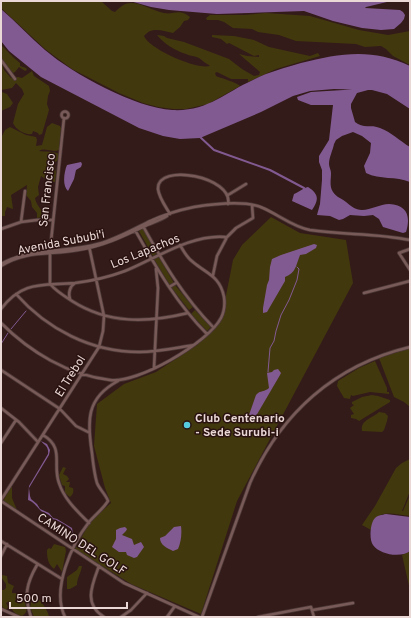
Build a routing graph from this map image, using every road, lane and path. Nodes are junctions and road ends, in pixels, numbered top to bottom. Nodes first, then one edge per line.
1 (1, 60) edge
2 (15, 79) dead end
3 (64, 118) dead end
4 (246, 184) dead end
5 (25, 191) dead end
6 (228, 196) junction
7 (228, 204) junction
8 (252, 205) junction
9 (169, 215) junction
10 (52, 220) junction
11 (21, 222) junction
12 (143, 226) junction
13 (1, 229) edge
14 (135, 230) junction
15 (226, 238) junction
16 (410, 240) edge
17 (180, 245) junction
18 (89, 247) junction
19 (410, 249) edge
20 (50, 252) junction
21 (159, 254) junction
22 (151, 258) junction
23 (1, 265) edge
24 (156, 266) junction
25 (410, 270) edge
26 (213, 275) junction
27 (97, 279) junction
28 (410, 281) edge
29 (76, 282) junction
30 (176, 283) junction
31 (50, 284) junction
32 (169, 287) junction
33 (364, 293) dead end
34 (16, 294) junction
35 (70, 300) junction
36 (1, 309) edge
37 (188, 313) junction
38 (104, 316) junction
39 (157, 319) junction
40 (1, 323) edge
41 (213, 327) junction
42 (207, 334) junction
43 (195, 344) junction
44 (99, 347) junction
45 (410, 347) edge
46 (154, 351) junction
47 (154, 368) junction
48 (1, 370) edge
49 (82, 374) junction
50 (111, 382) junction
51 (1, 408) edge
52 (60, 409) junction
53 (16, 420) junction
54 (88, 426) junction
55 (85, 430) junction
56 (89, 432) junction
57 (43, 436) junction
58 (38, 442) junction
59 (1, 443) edge
60 (1, 501) edge
61 (89, 523) junction
62 (1, 541) edge
63 (8, 544) junction
64 (73, 549) junction
65 (1, 556) edge
66 (37, 564) junction
67 (99, 566) junction
68 (62, 580) junction
69 (147, 593) junction
70 (353, 603) dead end
71 (175, 606) junction
72 (1, 609) edge
73 (312, 610) junction
74 (19, 617) edge
75 (31, 617) edge
76 (65, 617) edge
77 (104, 617) edge
78 (121, 617) edge
79 (166, 617) edge
80 (198, 617) edge
81 (202, 617) edge
82 (258, 617) edge
83 (314, 617) edge

1 - 2 street
3 - 10 street, San Francisco
4 - 6 street
5 - 11 street
6 - 7 street
6 - 9 street
7 - 8 street, Avenida Sububi'i
7 - 9 street, Avenida Sububi'i
8 - 15 street
8 - 16 street, Avenida Sububi'i
9 - 12 street, Avenida Sububi'i
10 - 11 street
10 - 20 street, San Francisco
11 - 13 street
12 - 14 street, Avenida Sububi'i
12 - 21 street
14 - 18 street, Avenida Sububi'i
14 - 22 street
15 - 17 street, Los Lapachos
15 - 26 street
17 - 21 street, Los Lapachos
17 - 26 street
18 - 20 street, Avenida Sububi'i
18 - 27 street, El Trebol
19 - 25 street
20 - 23 street, Avenida Sububi'i
20 - 31 street, San Francisco
21 - 22 street, Los Lapachos
21 - 30 street
22 - 24 street
22 - 27 street, Los Lapachos
24 - 32 street
24 - 39 street
26 - 41 street
27 - 29 street, Los Lapachos
27 - 38 street, El Trebol
28 - 33 street
29 - 31 street, Los Lapachos
29 - 35 street
30 - 32 street
30 - 41 street
31 - 34 street, Los Lapachos
31 - 35 street
32 - 37 street
34 - 36 street
34 - 44 street
35 - 38 street
37 - 39 street
37 - 42 street
38 - 39 street
38 - 44 street, El Trebol
39 - 46 street
40 - 49 street
41 - 42 street
42 - 43 street
43 - 46 street
43 - 47 street
44 - 46 street
44 - 49 street, El Trebol
45 - 81 street
46 - 47 street
47 - 50 street
48 - 52 street
49 - 50 street
49 - 52 street, El Trebol
50 - 54 street
51 - 53 street
52 - 55 street
52 - 57 street, El Trebol
53 - 58 street
53 - 59 street
54 - 55 street
54 - 56 street
55 - 56 street
56 - 61 street
57 - 58 street, El Trebol
57 - 61 street
58 - 60 street, El Trebol
60 - 64 street, CAMINO DEL GOLF
61 - 64 street
62 - 63 street
63 - 65 street
63 - 66 street
64 - 67 street, CAMINO DEL GOLF
64 - 68 street
66 - 68 street
66 - 75 street
67 - 69 street, CAMINO DEL GOLF
67 - 77 street
68 - 76 street
69 - 71 street, CAMINO DEL GOLF
69 - 78 street
70 - 73 street
71 - 79 street
71 - 80 street, CAMINO DEL GOLF
72 - 74 street
73 - 82 street
73 - 83 street

